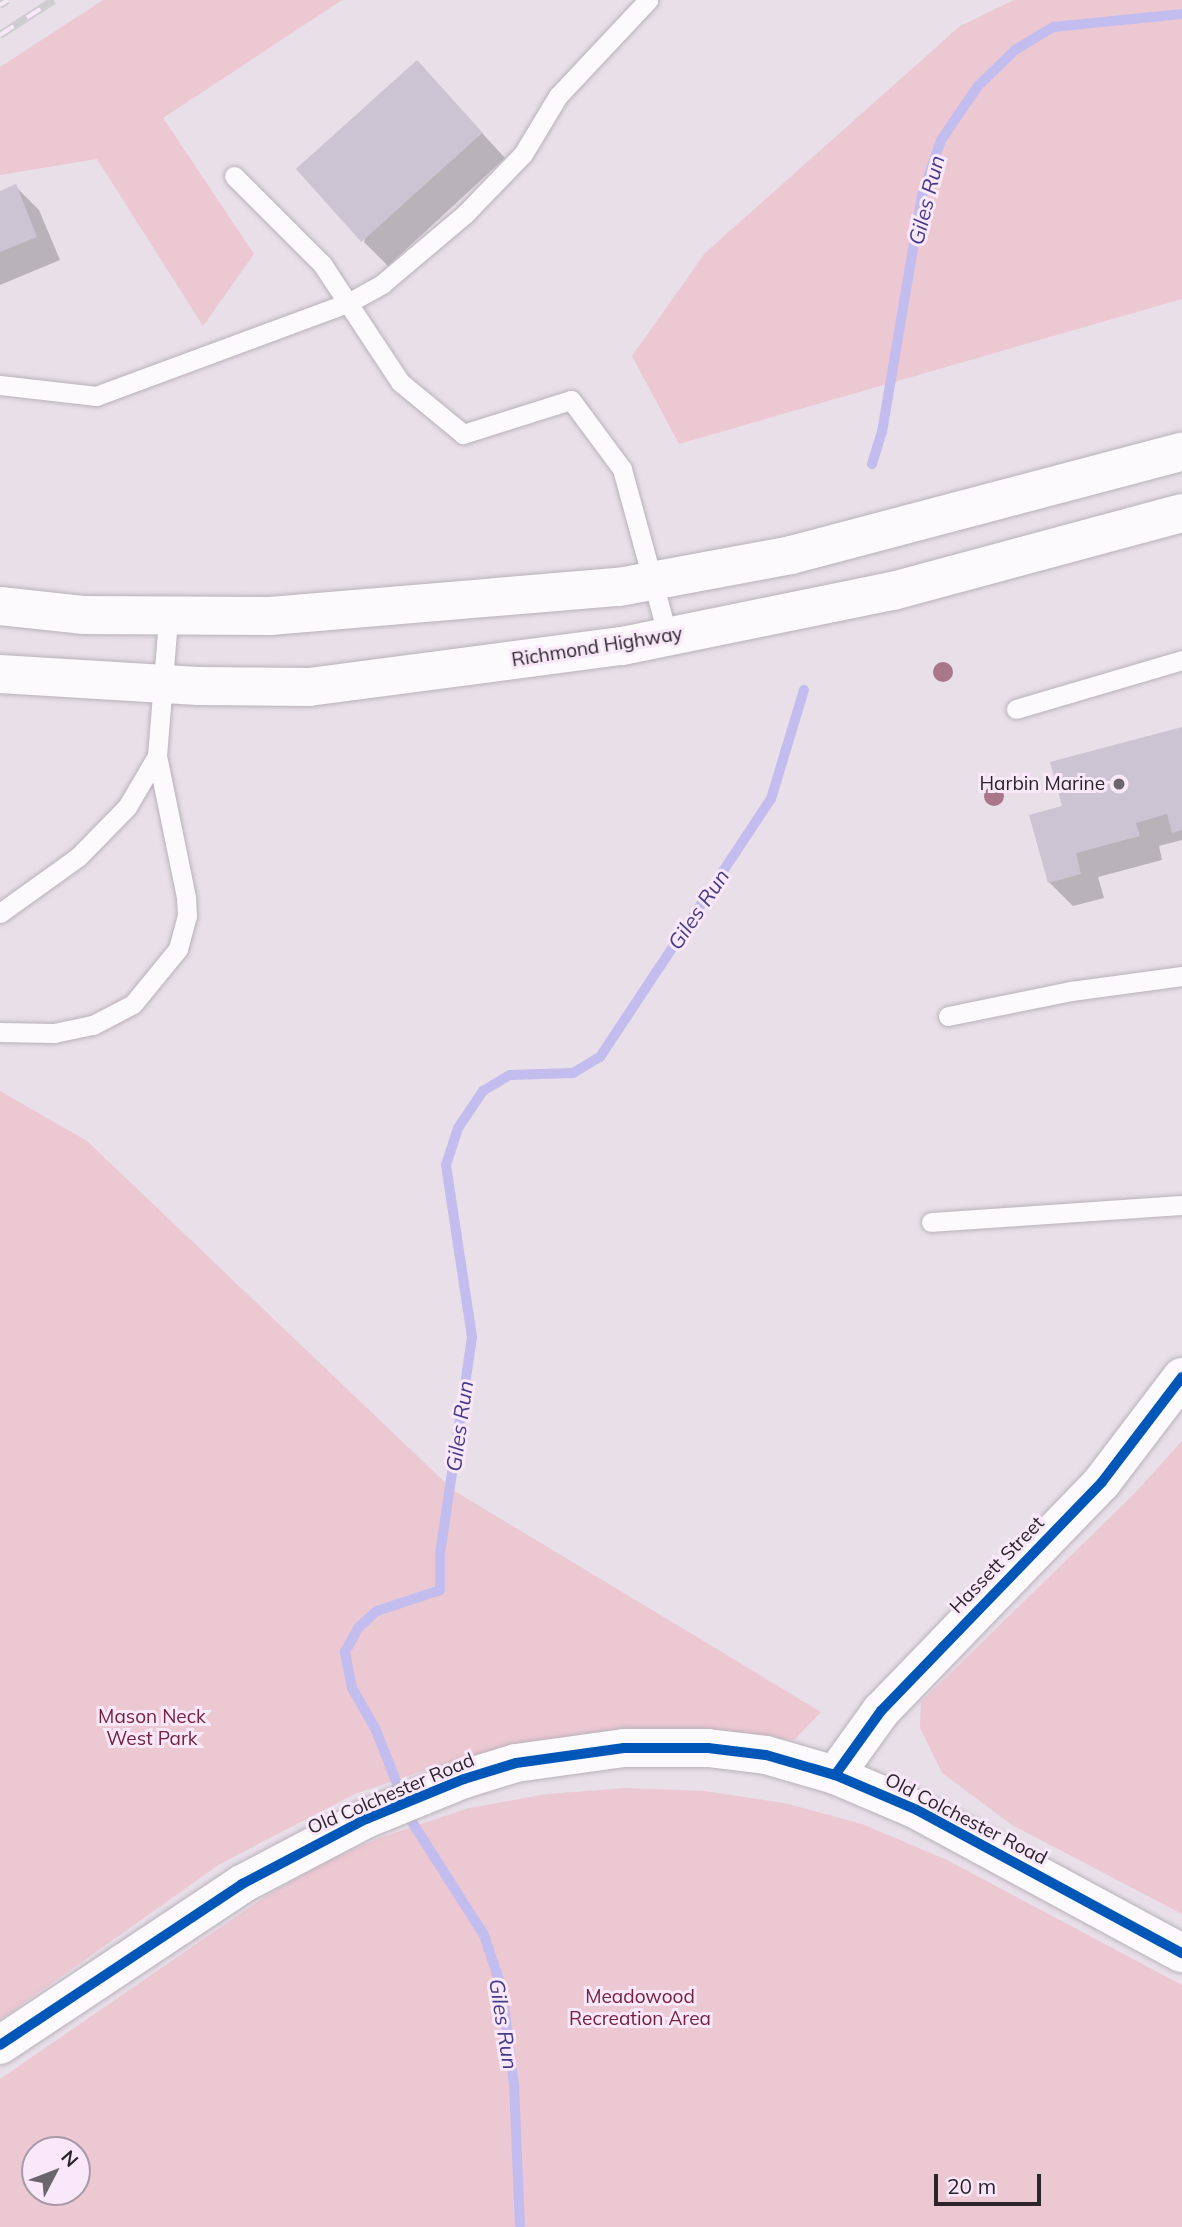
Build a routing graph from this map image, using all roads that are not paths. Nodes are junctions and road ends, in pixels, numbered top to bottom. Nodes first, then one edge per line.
1 (648, 0) edge
2 (234, 176) dead end
3 (348, 303) junction
4 (0, 386) edge
5 (1182, 452) edge
6 (1182, 513) edge
7 (653, 581) junction
8 (0, 606) edge
9 (167, 618) junction
10 (668, 637) junction
11 (1182, 660) edge
12 (0, 674) edge
13 (163, 684) junction
14 (1016, 709) dead end
15 (157, 756) junction
16 (0, 913) edge
17 (1182, 976) edge
18 (948, 1016) dead end
19 (0, 1032) edge
20 (1182, 1205) edge
21 (931, 1222) dead end
22 (1182, 1377) edge
23 (835, 1775) junction
24 (1182, 1953) edge
25 (0, 2045) edge

1 - 3 lane
2 - 3 lane
3 - 4 lane
3 - 7 lane
5 - 7 main road
6 - 10 main road, Richmond Highway
7 - 9 main road
7 - 10 lane
8 - 9 main road
9 - 13 lane
10 - 13 main road, Richmond Highway
11 - 14 lane
12 - 13 main road, Richmond Highway
13 - 15 lane
15 - 16 lane
15 - 19 lane
17 - 18 lane
20 - 21 lane
22 - 23 main road, Hassett Street
23 - 24 main road, Old Colchester Road
23 - 25 main road, Old Colchester Road

